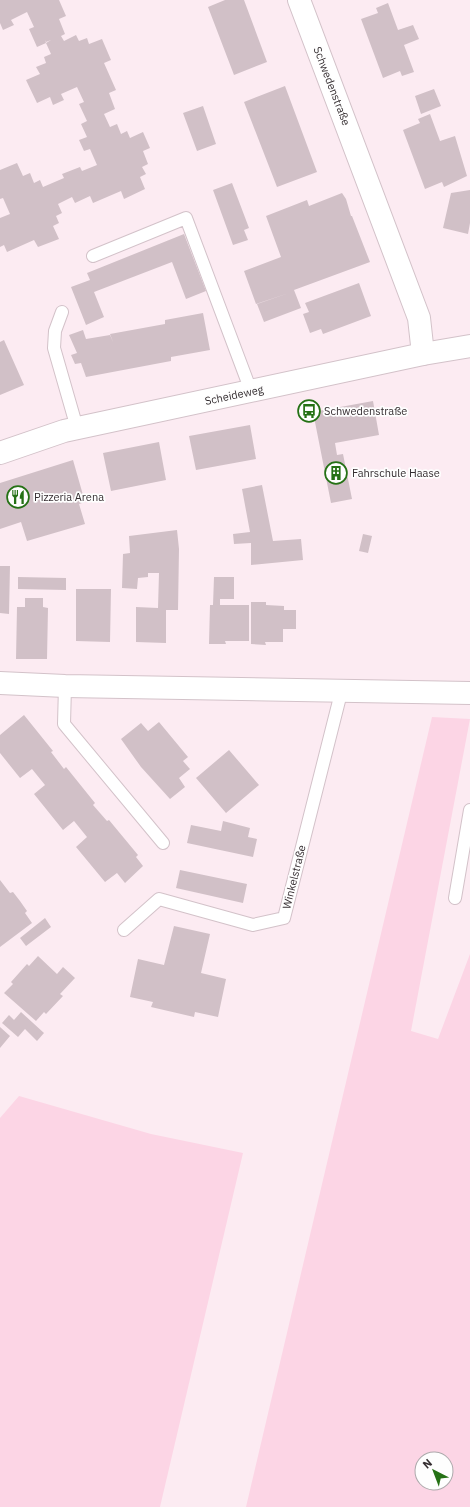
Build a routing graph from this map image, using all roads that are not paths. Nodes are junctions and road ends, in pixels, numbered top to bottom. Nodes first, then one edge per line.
1 (299, 0) edge
2 (93, 256) dead end
3 (62, 312) dead end
4 (462, 348) edge
5 (423, 354) junction
6 (251, 391) junction
7 (77, 428) junction
8 (0, 453) edge
9 (0, 683) edge
10 (65, 686) junction
11 (349, 690) junction
12 (470, 693) edge
13 (470, 810) edge
14 (163, 843) dead end
15 (455, 898) dead end
16 (124, 930) dead end

1 - 5 street, Schwedenstraße
2 - 6 lane
3 - 7 lane
4 - 5 street, Scheideweg
5 - 6 street, Scheideweg
6 - 7 street, Scheideweg
7 - 8 street, Scheideweg
9 - 10 street
10 - 11 street
10 - 14 lane
11 - 12 street
11 - 16 lane, Winkelstraße
13 - 15 lane

